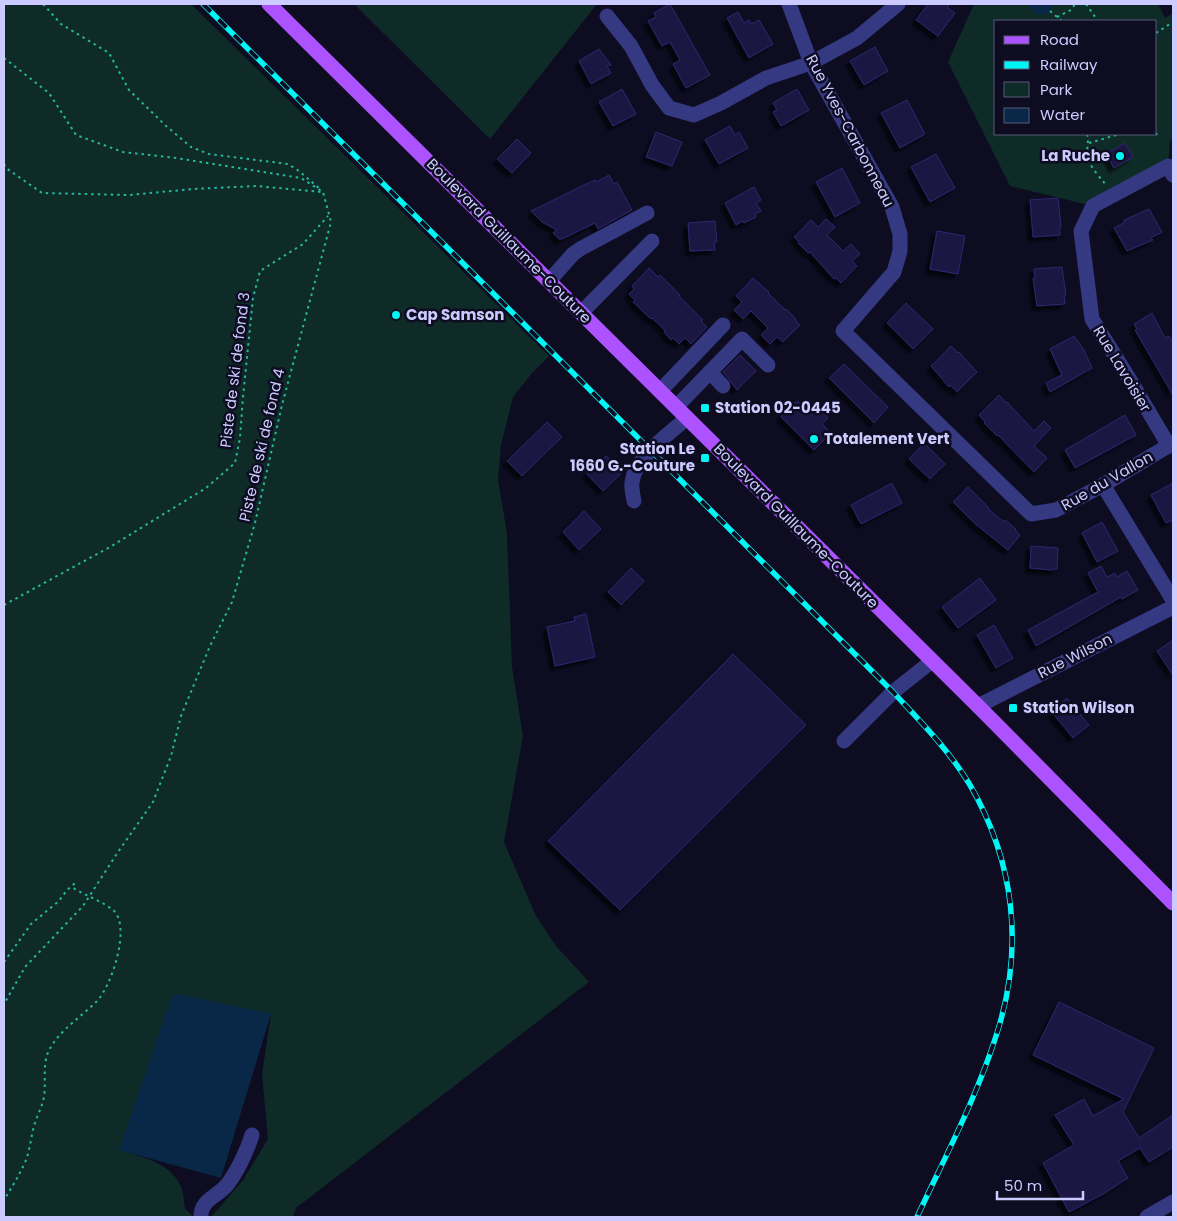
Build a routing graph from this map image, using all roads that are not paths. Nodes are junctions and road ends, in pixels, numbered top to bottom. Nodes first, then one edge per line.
1 (269, 4) edge
2 (789, 4) edge
3 (898, 4) edge
4 (607, 16) dead end
5 (811, 63) junction
6 (1173, 175) edge
7 (647, 213) dead end
8 (652, 241) dead end
9 (549, 281) junction
10 (581, 313) junction
11 (723, 325) dead end
12 (843, 331) joint
13 (768, 365) dead end
14 (710, 372) junction
15 (723, 386) dead end
16 (660, 391) junction
17 (676, 407) junction
18 (687, 418) junction
19 (1171, 444) edge
20 (1103, 485) junction
21 (634, 501) dead end
22 (1173, 600) edge
23 (1173, 607) edge
24 (932, 661) junction
25 (978, 706) junction
26 (844, 741) dead end
27 (1173, 903) edge
28 (252, 1135) dead end
29 (1173, 1202) edge
30 (201, 1217) edge
31 (1147, 1217) edge

1 - 9 main road, Boulevard Guillaume-Couture
2 - 5 street, Rue Yves-Carbonneau
3 - 5 street
4 - 5 street
5 - 12 street, Rue Yves-Carbonneau
6 - 19 street, Rue Lavoisier
7 - 9 street
8 - 10 street
9 - 10 main road, Boulevard Guillaume-Couture
10 - 16 main road, Boulevard Guillaume-Couture
11 - 16 street
12 - 20 street, Rue du Vallon
13 - 14 street
14 - 15 street
14 - 17 street
16 - 17 main road, Boulevard Guillaume-Couture
17 - 18 main road, Boulevard Guillaume-Couture
18 - 21 street
18 - 24 main road, Boulevard Guillaume-Couture
19 - 20 street, Rue du Vallon
20 - 22 street
23 - 25 street, Rue Wilson
24 - 25 main road, Boulevard Guillaume-Couture
24 - 26 street
25 - 27 main road, Boulevard Guillaume-Couture
28 - 30 street
29 - 31 street

